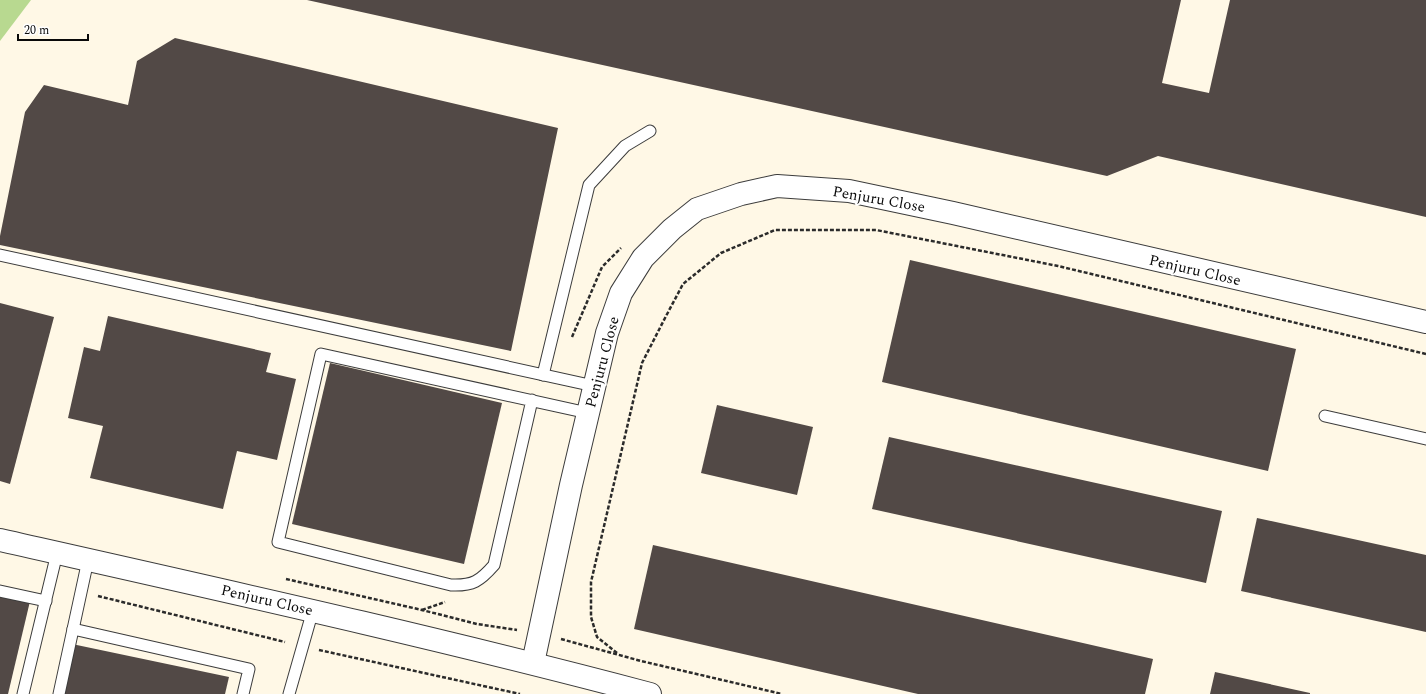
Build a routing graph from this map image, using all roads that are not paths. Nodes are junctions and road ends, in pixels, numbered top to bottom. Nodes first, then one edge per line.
1 (650, 130) dead end
2 (0, 255) edge
3 (1426, 322) edge
4 (543, 375) junction
5 (594, 386) junction
6 (532, 400) junction
7 (588, 413) junction
8 (1325, 416) dead end
9 (1426, 439) edge
10 (0, 540) edge
11 (57, 553) junction
12 (88, 560) junction
13 (0, 591) edge
14 (46, 601) junction
15 (313, 610) junction
16 (73, 629) junction
17 (533, 663) junction
18 (23, 694) edge
19 (59, 694) edge
20 (244, 694) edge
21 (289, 694) edge
22 (650, 694) edge

1 - 4 lane
2 - 4 lane
3 - 5 street, Penjuru Close
4 - 5 lane
5 - 7 street, Penjuru Close
6 - 6 lane
6 - 7 lane
7 - 17 street, Penjuru Close
8 - 9 lane
10 - 11 street, Penjuru Close
11 - 12 street, Penjuru Close
11 - 14 lane
12 - 15 street, Penjuru Close
12 - 16 lane
13 - 14 lane
14 - 18 lane
15 - 17 street, Penjuru Close
15 - 21 lane
16 - 19 lane
16 - 20 lane
17 - 22 street, Penjuru Close

